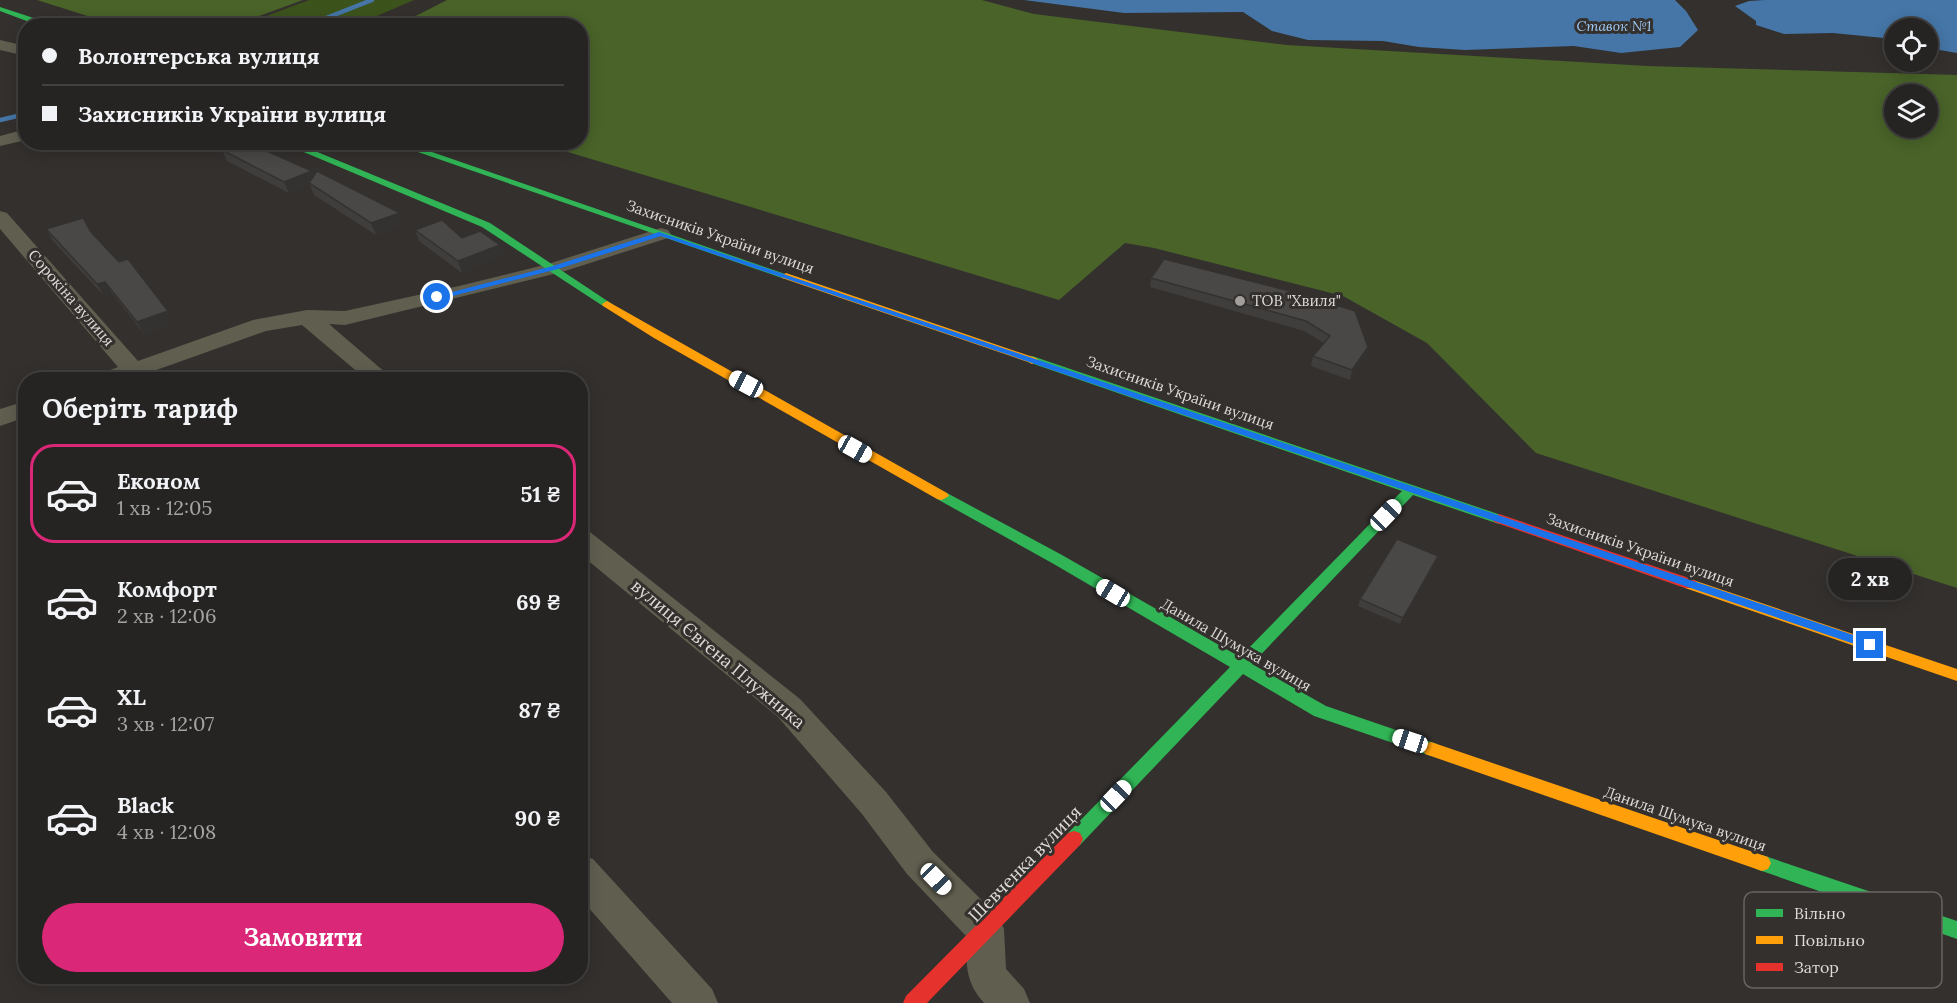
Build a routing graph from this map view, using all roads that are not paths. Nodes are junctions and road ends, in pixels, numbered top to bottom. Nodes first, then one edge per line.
1 (4, 13) edge
2 (21, 18) edge
3 (0, 45) edge
4 (18, 49) edge
5 (18, 136) edge
6 (0, 141) edge
7 (303, 150) edge
8 (416, 150) edge
9 (5, 228) edge
10 (661, 234) junction
11 (555, 268) junction
12 (307, 317) junction
13 (135, 372) edge
14 (142, 372) edge
15 (372, 372) edge
16 (18, 411) edge
17 (0, 418) edge
18 (1411, 489) junction
19 (588, 545) edge
20 (1240, 668) junction
21 (1957, 675) edge
22 (588, 880) edge
23 (1846, 892) edge
24 (1942, 925) edge
25 (985, 929) junction
26 (1957, 930) edge
27 (698, 1003) edge
28 (913, 1003) edge
29 (1010, 1003) edge

1 - 2 main road
3 - 4 street
5 - 6 street
7 - 11 main road, Данила Шумука вулиця
8 - 10 main road, Захисників України вулиця
9 - 13 street, Сорокіна вулиця
10 - 11 street
10 - 18 main road, Захисників України вулиця
11 - 12 street
11 - 20 main road, Данила Шумука вулиця
12 - 14 street
12 - 15 street
16 - 17 street
18 - 20 main road, Шевченка вулиця
18 - 21 main road, Захисників України вулиця
19 - 25 street, вулиця Євгена Плужника
20 - 23 main road, Данила Шумука вулиця
20 - 25 main road, Шевченка вулиця
22 - 27 street
24 - 26 main road, Данила Шумука вулиця
25 - 28 main road, Шевченка вулиця
25 - 29 street

